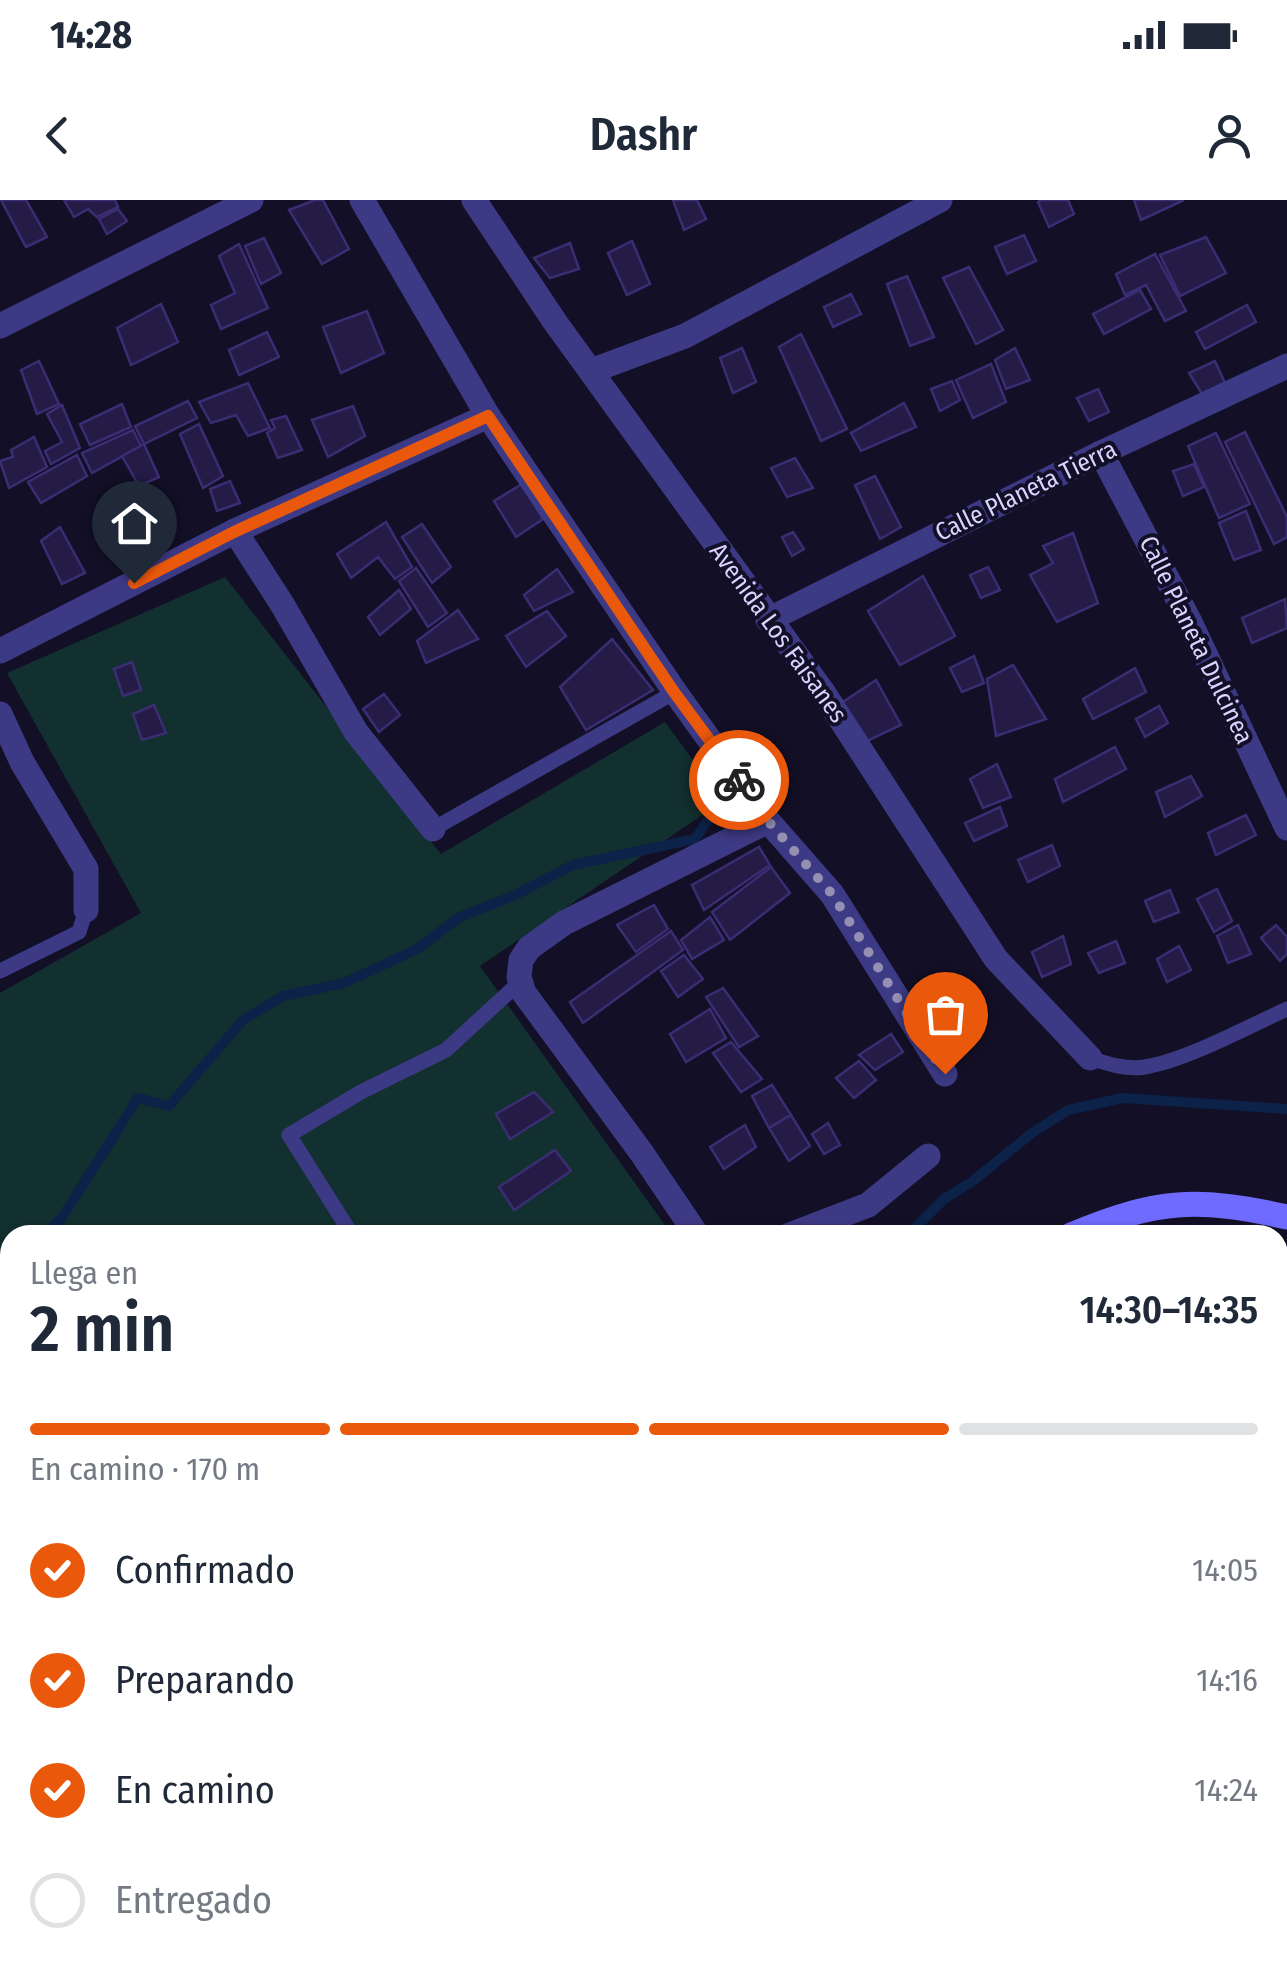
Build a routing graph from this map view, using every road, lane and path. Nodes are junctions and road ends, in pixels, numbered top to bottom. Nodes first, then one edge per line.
1 (251, 200) edge
2 (362, 200) edge
3 (474, 200) edge
4 (940, 200) edge
5 (0, 326) edge
6 (1287, 366) edge
7 (591, 372) junction
8 (488, 416) junction
9 (1101, 453) junction
10 (234, 532) junction
11 (768, 620) junction
12 (0, 651) edge
13 (674, 692) junction
14 (0, 714) edge
15 (768, 821) junction
16 (1287, 828) edge
17 (433, 829) joint
18 (86, 910) joint
19 (0, 971) edge
20 (520, 982) junction
21 (1287, 1009) edge
22 (1090, 1058) joint
23 (945, 1074) dead end
24 (928, 1156) dead end
25 (1287, 1216) edge
26 (346, 1225) edge
27 (690, 1225) edge
28 (816, 1225) edge
29 (1094, 1225) edge

1 - 5 street
2 - 8 street
3 - 7 street, Avenida Los Faisanes
4 - 7 street
6 - 9 street, Calle Planeta Tierra
7 - 11 street, Avenida Los Faisanes
8 - 10 street
8 - 13 street
9 - 11 street, Calle Planeta Tierra
9 - 16 street, Calle Planeta Dulcinea
10 - 12 street
10 - 17 street
11 - 22 street, Avenida Los Faisanes
13 - 15 street
13 - 17 lane
14 - 18 street
15 - 20 street
15 - 23 street
18 - 19 lane
20 - 26 lane
20 - 27 street
21 - 22 lane
24 - 28 street
25 - 29 street

